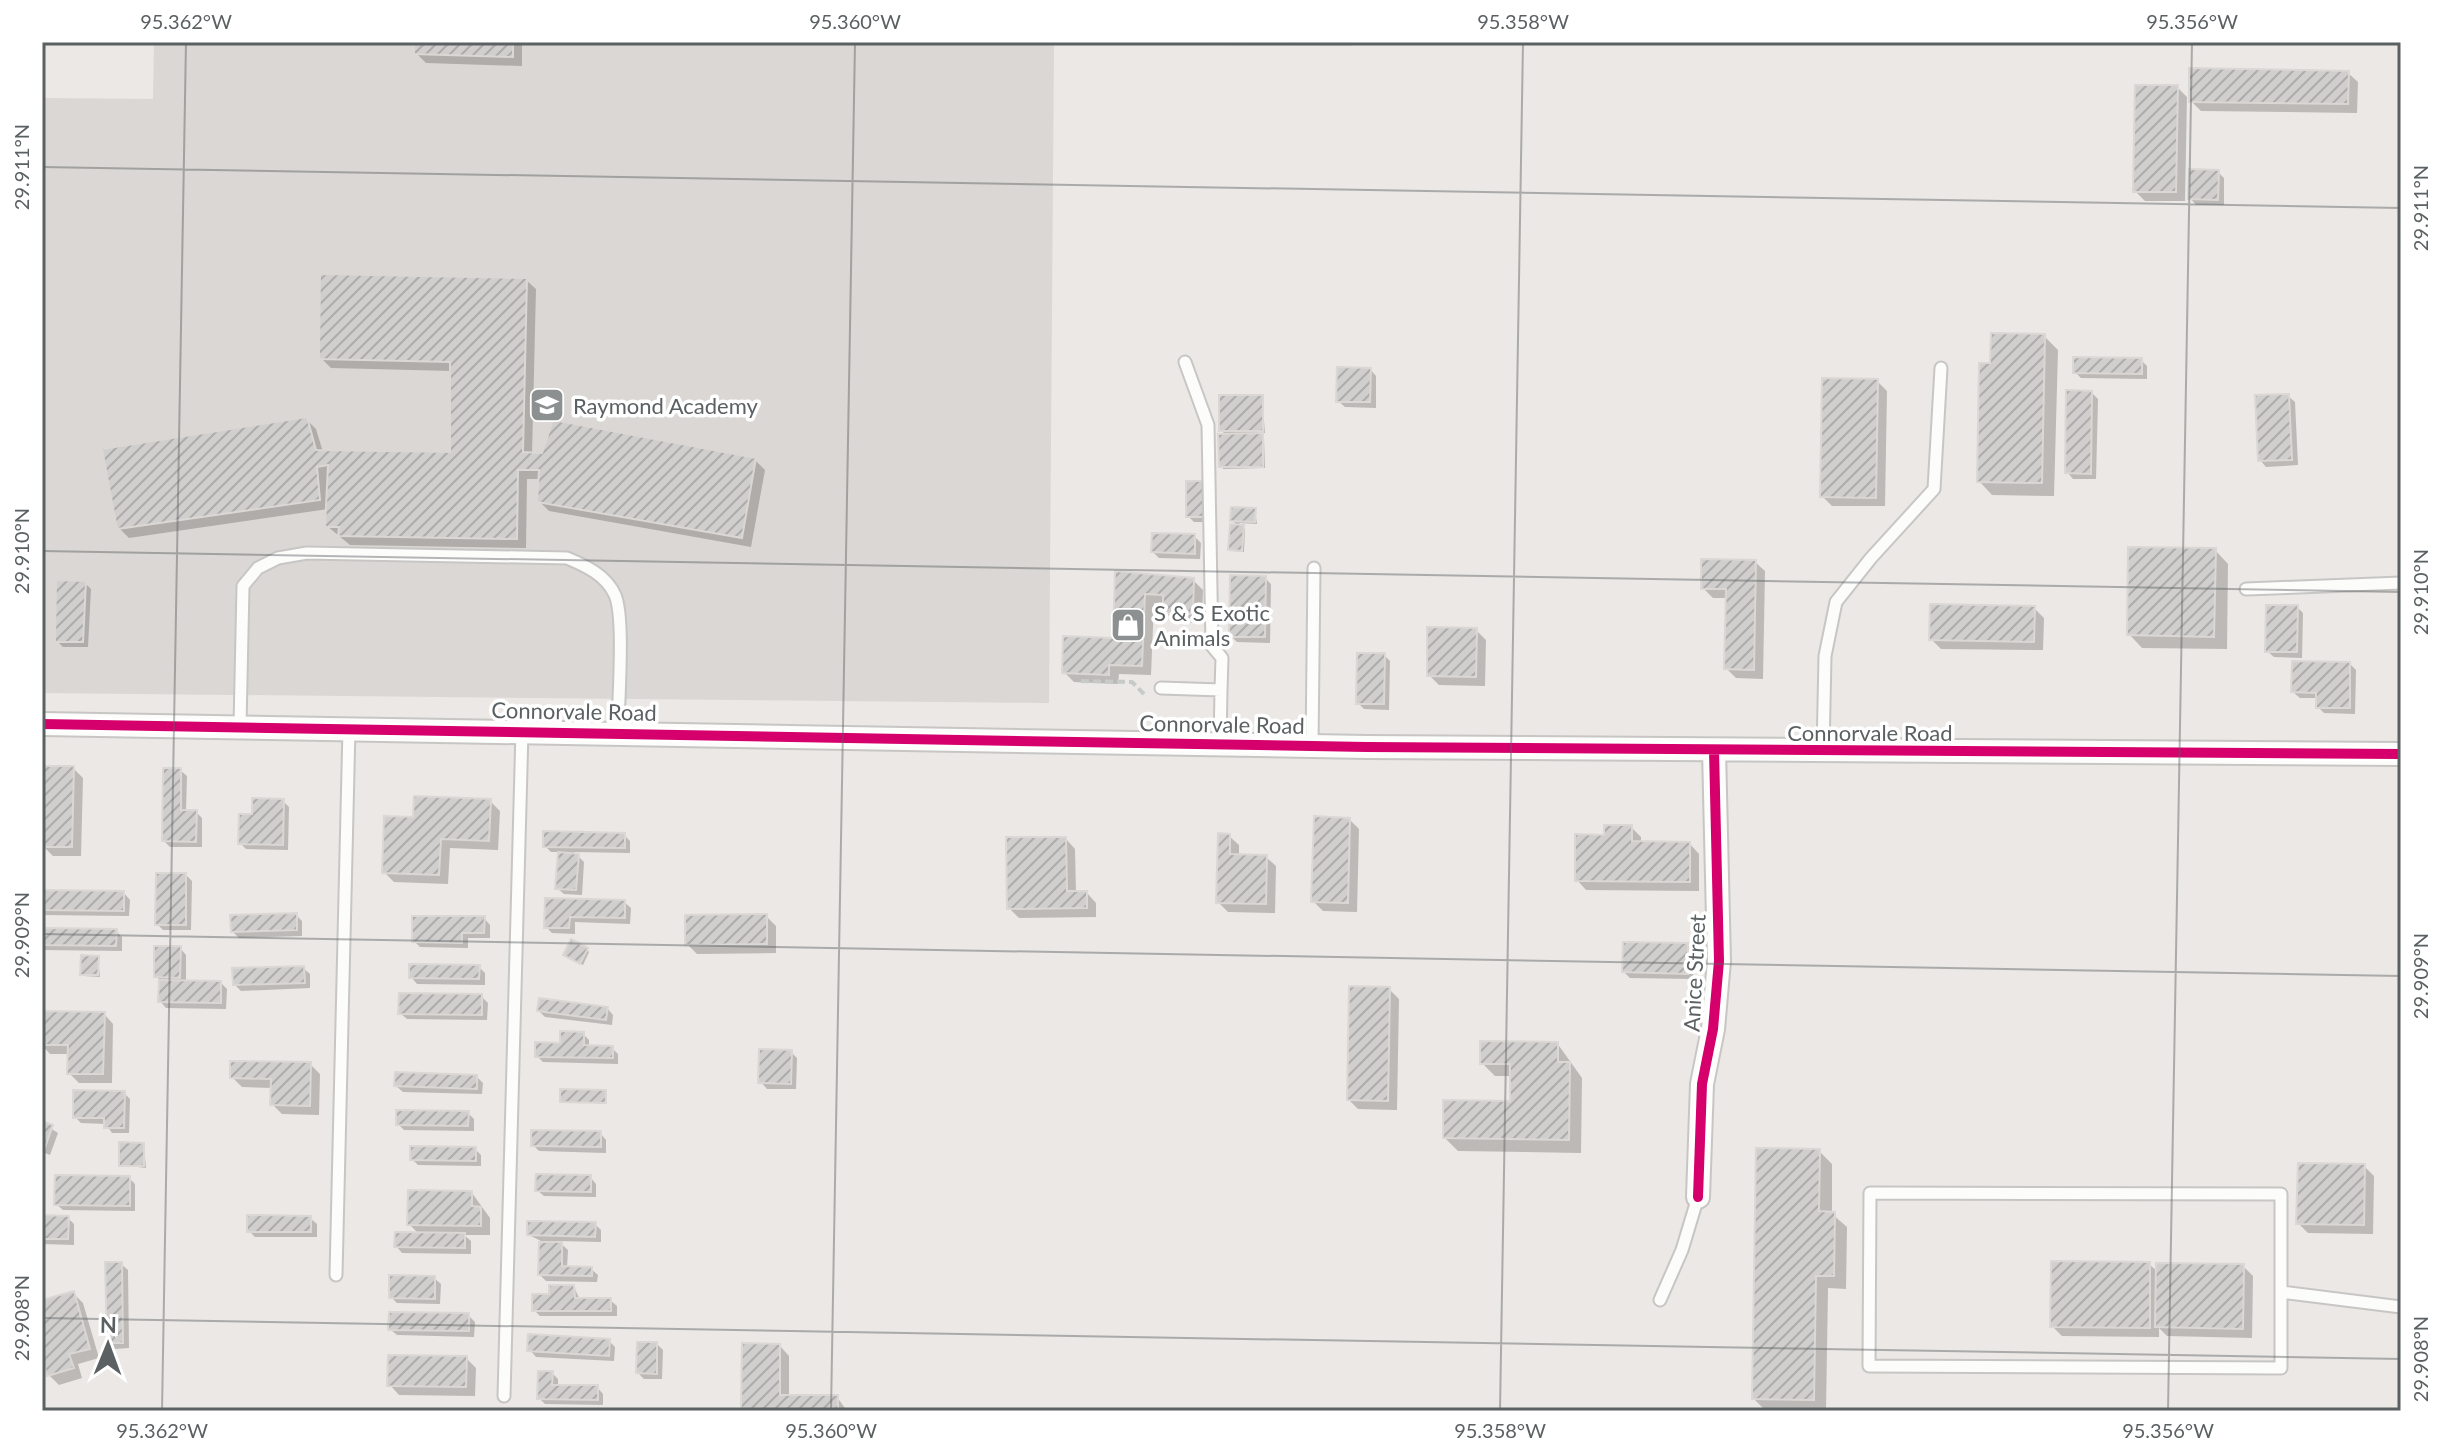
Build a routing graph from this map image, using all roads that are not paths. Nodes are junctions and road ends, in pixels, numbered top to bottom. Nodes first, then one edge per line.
1 (1185, 362) dead end
2 (1941, 368) dead end
3 (1314, 568) dead end
4 (2401, 583) edge
5 (2246, 589) dead end
6 (1161, 688) road end
7 (1221, 690) junction
8 (42, 724) edge
9 (240, 726) junction
10 (349, 728) junction
11 (522, 731) junction
12 (618, 732) junction
13 (1220, 745) junction
14 (1312, 746) junction
15 (1714, 750) junction
16 (1823, 752) junction
17 (2401, 754) edge
18 (1698, 1197) joint
19 (336, 1275) dead end
20 (2281, 1292) junction
21 (1660, 1300) dead end
22 (2401, 1307) edge
23 (504, 1396) dead end

1 - 7 lane
2 - 16 lane
3 - 14 lane
4 - 5 lane
6 - 7 lane
7 - 13 lane
8 - 9 street, Connorvale Road
9 - 10 street, Connorvale Road
9 - 12 lane
10 - 11 street, Connorvale Road
10 - 19 lane
11 - 12 street, Connorvale Road
11 - 23 lane
12 - 13 street, Connorvale Road
13 - 14 street, Connorvale Road
14 - 15 street, Connorvale Road
15 - 16 street, Connorvale Road
15 - 18 street, Anice Street
16 - 17 street, Connorvale Road
18 - 21 lane
20 - 20 lane
20 - 22 lane

